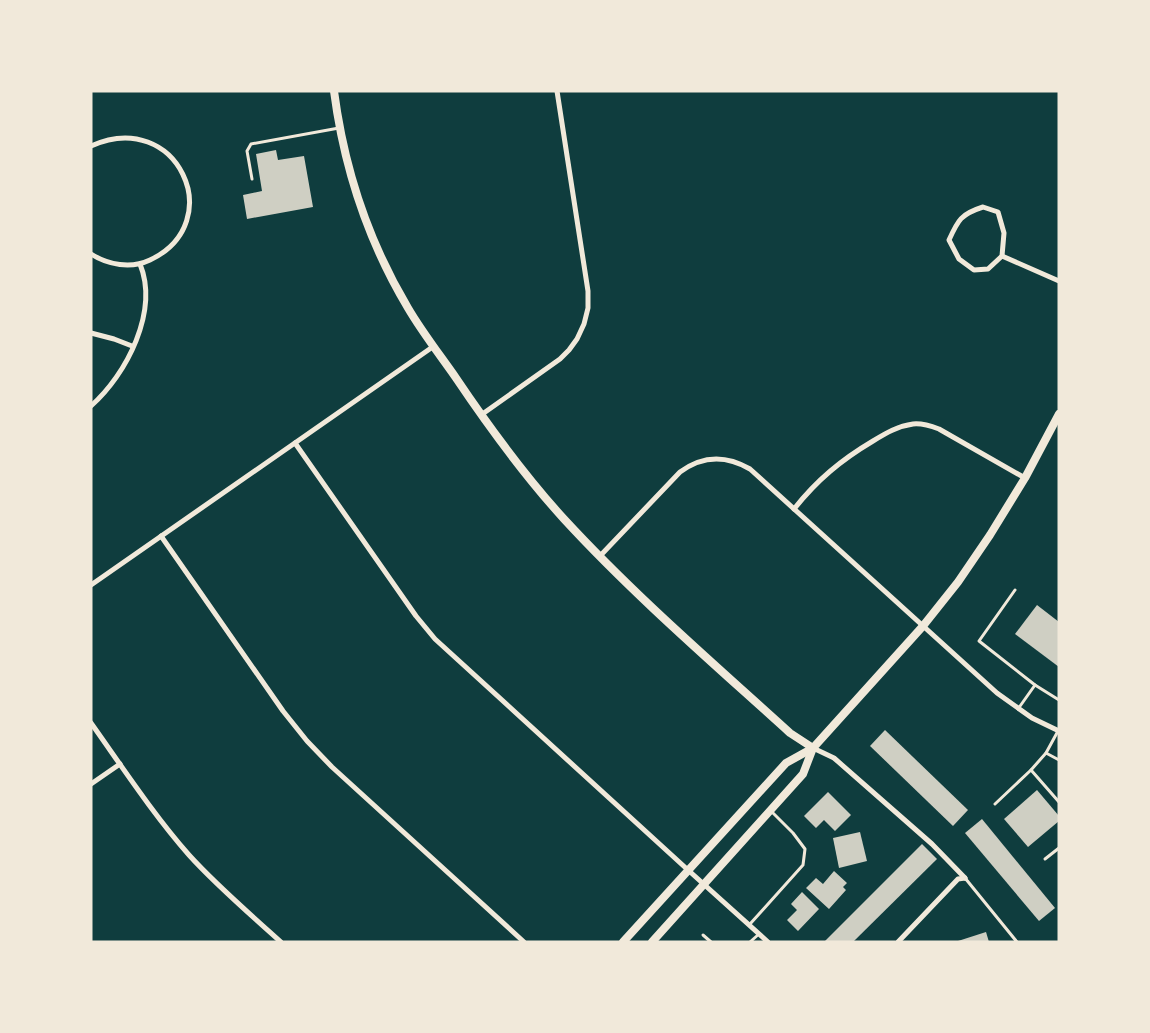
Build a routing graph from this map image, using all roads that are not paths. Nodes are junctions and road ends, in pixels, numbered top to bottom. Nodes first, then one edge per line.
1 (334, 91) edge
2 (557, 91) edge
3 (339, 128) junction
4 (91, 146) edge
5 (252, 179) dead end
6 (91, 254) edge
7 (1002, 256) junction
8 (140, 264) junction
9 (1059, 281) edge
10 (91, 333) edge
11 (132, 346) junction
12 (434, 346) junction
13 (91, 406) edge
14 (1059, 414) edge
15 (481, 416) junction
16 (295, 443) junction
17 (1025, 478) junction
18 (794, 509) junction
19 (160, 536) junction
20 (600, 556) junction
21 (91, 585) edge
22 (1016, 590) dead end
23 (923, 626) junction
24 (1035, 685) junction
25 (1059, 700) edge
26 (1018, 709) junction
27 (91, 723) edge
28 (1058, 731) edge
29 (813, 748) junction
30 (1046, 753) junction
31 (1059, 760) edge
32 (120, 764) junction
33 (1030, 770) junction
34 (91, 784) edge
35 (1059, 802) edge
36 (995, 804) dead end
37 (770, 810) junction
38 (1059, 848) edge
39 (1045, 859) dead end
40 (688, 870) junction
41 (965, 878) junction
42 (704, 884) junction
43 (750, 924) junction
44 (759, 934) junction
45 (703, 935) dead end
46 (281, 942) edge
47 (524, 942) edge
48 (623, 942) edge
49 (652, 942) edge
50 (712, 942) edge
51 (750, 942) edge
52 (768, 942) edge
53 (898, 942) edge
54 (1017, 942) edge

1 - 3 main road
2 - 15 street
3 - 5 lane
3 - 12 main road
4 - 8 street
6 - 8 street
7 - 7 street
7 - 9 street
8 - 11 street
10 - 11 street
11 - 13 street
12 - 15 main road
12 - 16 street
14 - 17 main road
15 - 20 main road
16 - 19 street
16 - 40 street
17 - 18 street
17 - 23 main road
18 - 20 street
18 - 23 street
19 - 21 street
19 - 47 street
20 - 29 main road
22 - 24 lane
23 - 26 street
23 - 29 main road
24 - 25 lane
24 - 26 lane
26 - 28 street
27 - 32 street
28 - 30 lane
29 - 37 main road
29 - 40 main road
29 - 41 street
30 - 31 lane
30 - 33 lane
32 - 34 street
32 - 46 street
33 - 35 lane
33 - 36 lane
37 - 42 main road
37 - 43 lane
38 - 39 lane
40 - 42 street
40 - 48 main road
41 - 53 street
41 - 54 lane
42 - 43 street
42 - 49 main road
43 - 44 street
44 - 51 lane
44 - 52 street
45 - 50 lane

